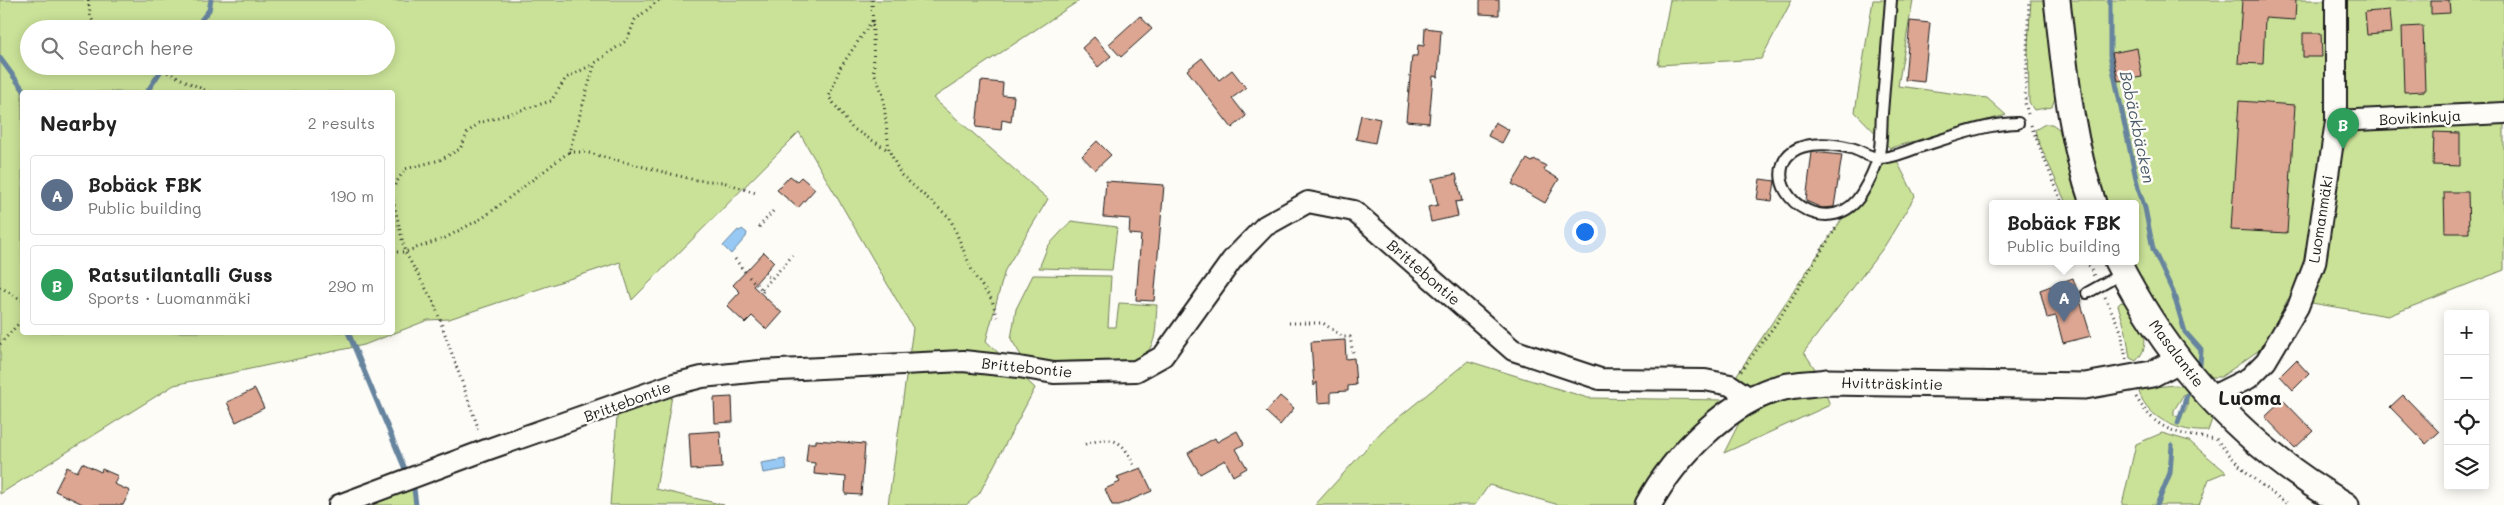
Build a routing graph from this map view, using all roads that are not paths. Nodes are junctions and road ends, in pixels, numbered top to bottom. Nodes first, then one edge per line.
1 (1891, 0) edge
2 (2057, 0) edge
3 (2336, 0) edge
4 (2504, 113) edge
5 (2336, 121) junction
6 (2018, 123) dead end
7 (1878, 158) junction
8 (2092, 200) edge
9 (2120, 267) edge
10 (2087, 293) dead end
11 (2179, 360) junction
12 (2211, 397) junction
13 (1751, 399) junction
14 (339, 505) edge
15 (1648, 505) edge
16 (2346, 505) edge

1 - 7 lane
2 - 8 street
3 - 5 street, Luomanmäki
4 - 5 street, Bovikinkuja
5 - 12 street, Luomanmäki
6 - 7 lane
7 - 7 lane
9 - 10 lane
9 - 11 street, Masalantie
11 - 12 street, Masalantie
11 - 13 street, Hvitträskintie
12 - 16 street, Masalantie
13 - 14 street, Brittebontie
13 - 15 street, Hvitträskintie

